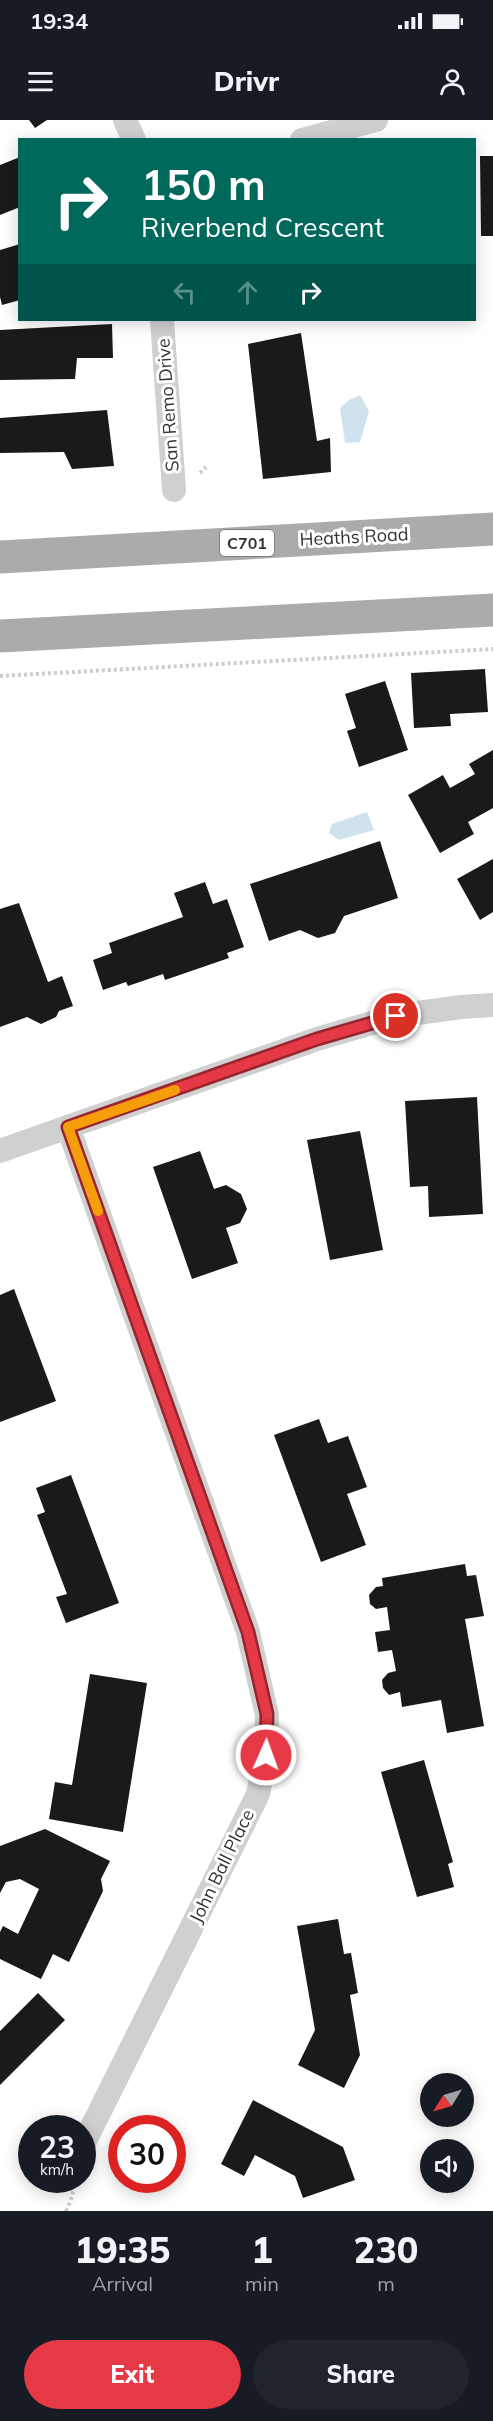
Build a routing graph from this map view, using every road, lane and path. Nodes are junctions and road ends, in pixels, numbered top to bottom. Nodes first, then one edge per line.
1 (125, 120) edge
2 (376, 120) edge
3 (134, 138) edge
4 (309, 138) edge
5 (162, 321) edge
6 (174, 490) dead end
7 (493, 529) edge
8 (0, 557) edge
9 (493, 610) edge
10 (0, 636) edge
11 (493, 649) edge
12 (0, 676) edge
13 (493, 1005) edge
14 (68, 1127) junction
15 (0, 1151) edge
16 (96, 2119) edge
17 (73, 2193) edge
18 (66, 2211) edge

1 - 3 street
2 - 4 street
5 - 6 street, San Remo Drive
7 - 8 main road, Heaths Road / C701
9 - 10 main road
11 - 12 path
13 - 14 street
14 - 15 street
14 - 16 street, John Ball Place
17 - 18 path

